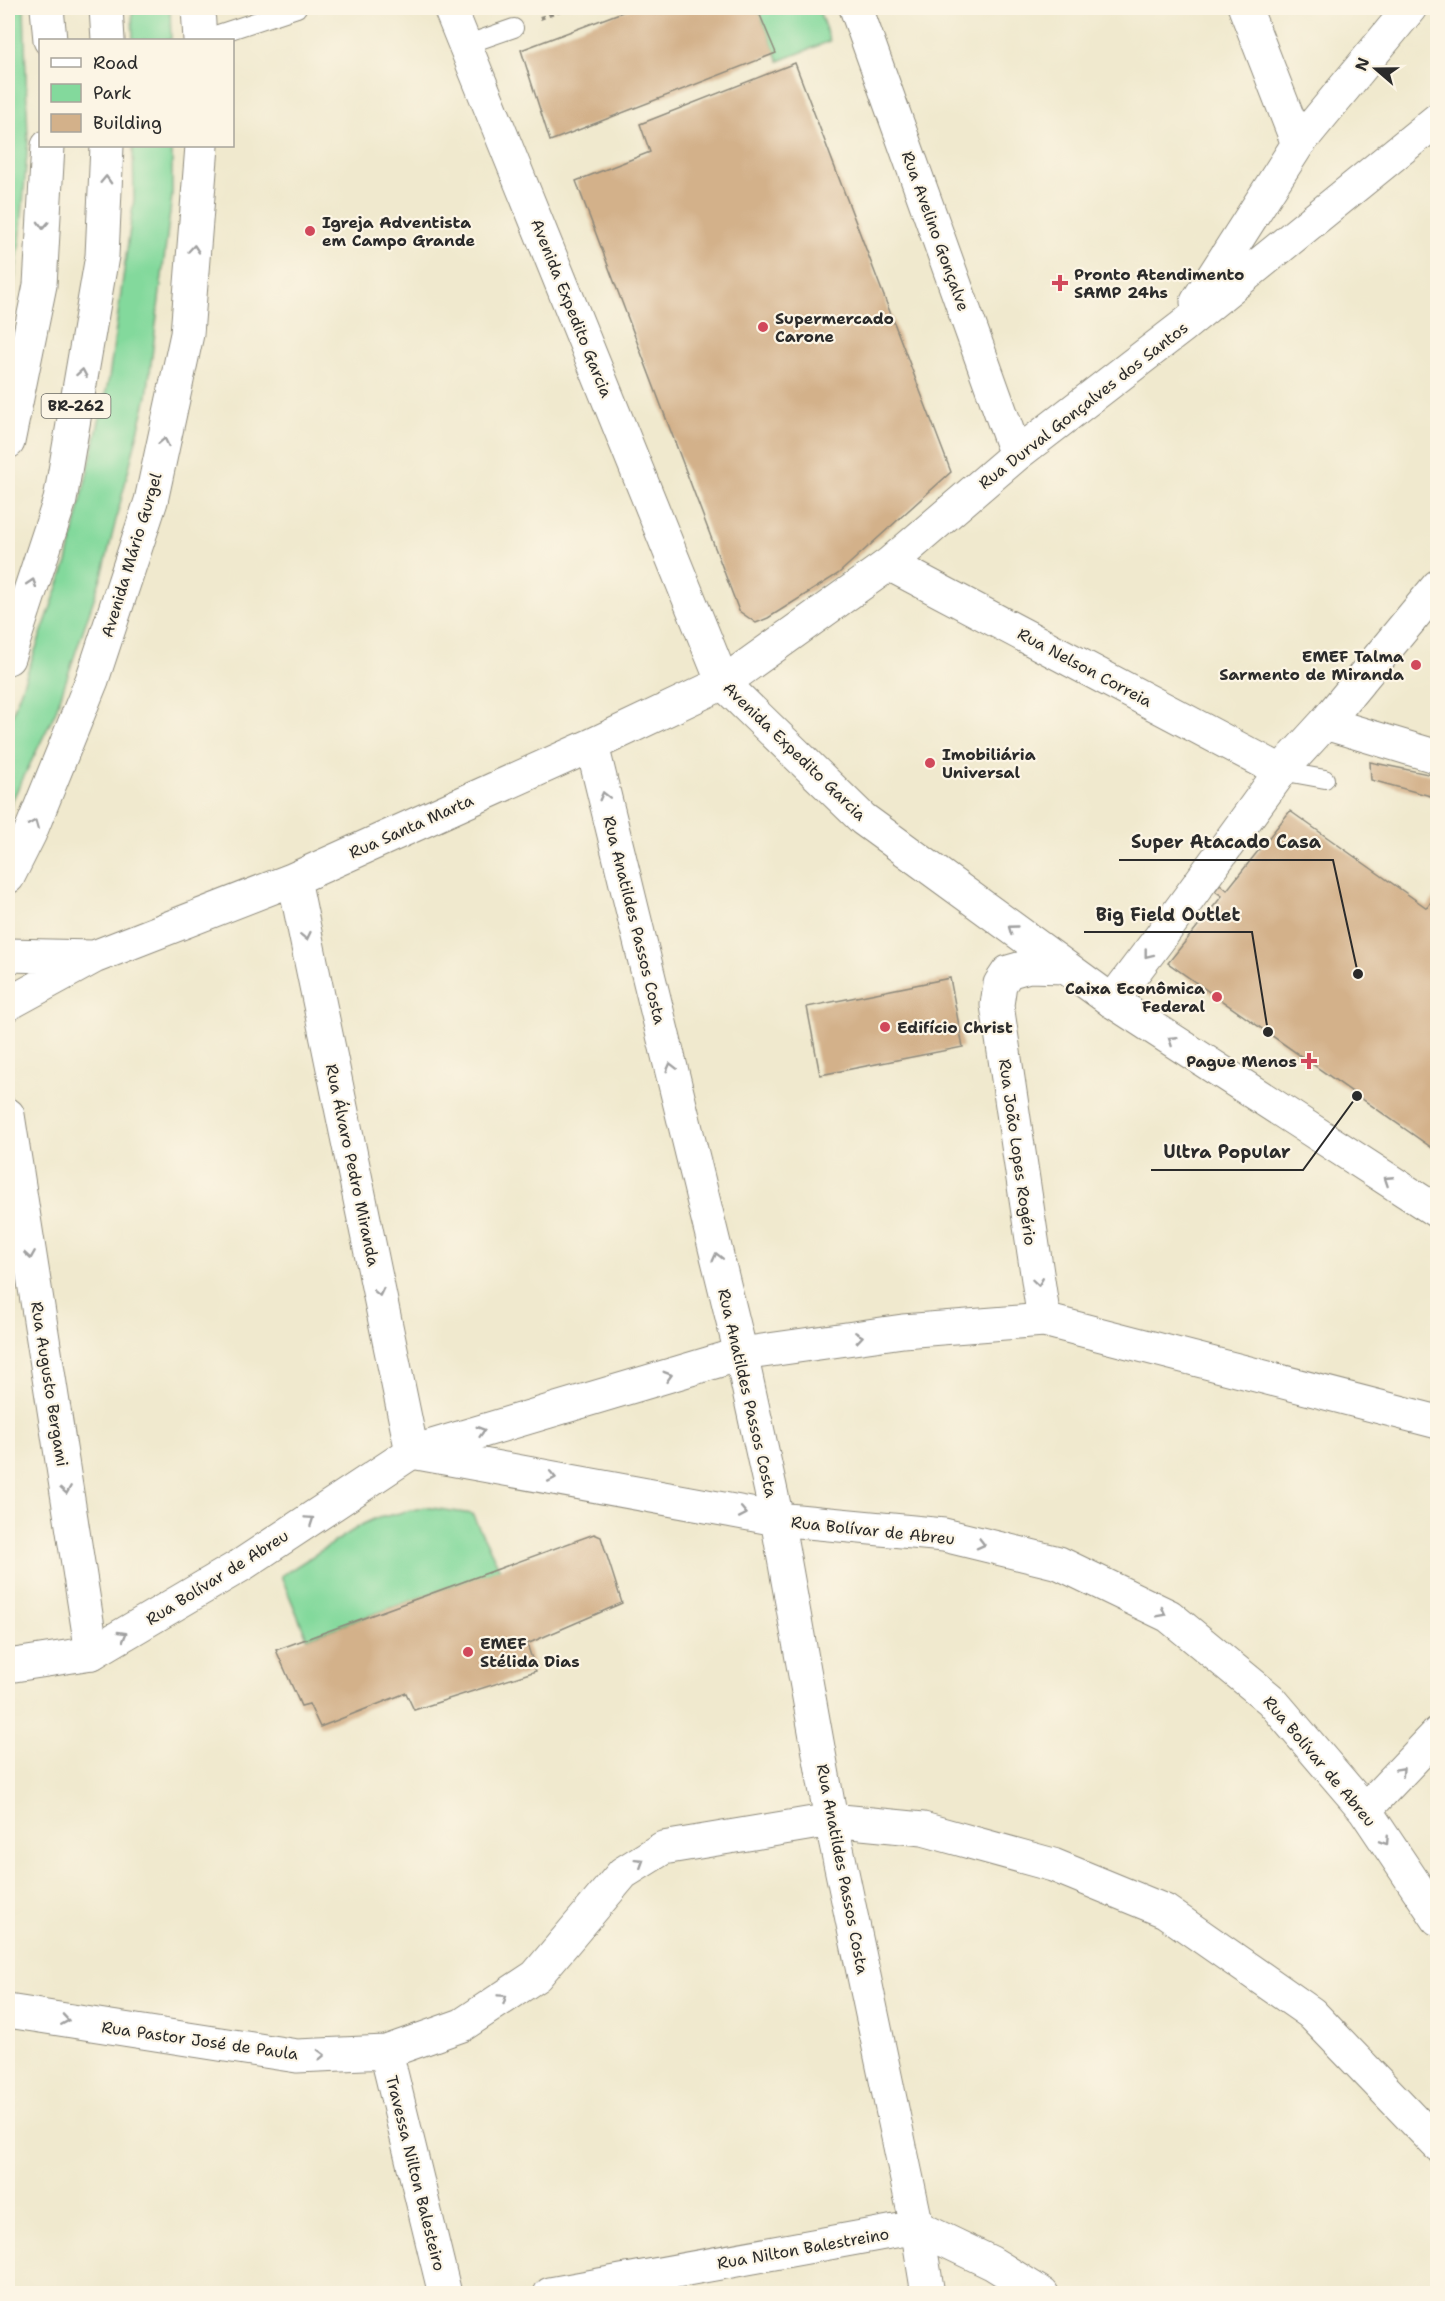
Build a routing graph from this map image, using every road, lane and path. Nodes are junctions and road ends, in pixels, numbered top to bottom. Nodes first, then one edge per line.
1 (47, 8) edge
2 (106, 8) edge
3 (198, 8) edge
4 (297, 8) edge
5 (856, 8) edge
6 (1245, 8) edge
7 (1410, 8) edge
8 (457, 10) edge
9 (514, 28) dead end
10 (50, 39) edge
11 (108, 39) edge
12 (200, 39) edge
13 (203, 39) edge
14 (465, 45) junction
15 (1437, 119) edge
16 (1298, 144) junction
17 (48, 147) edge
18 (107, 147) edge
19 (202, 147) edge
20 (1182, 327) junction
21 (8, 442) edge
22 (1016, 455) junction
23 (889, 564) junction
24 (1437, 586) edge
25 (8, 658) edge
26 (723, 683) junction
27 (1325, 723) junction
28 (592, 745) junction
29 (1437, 757) edge
30 (1281, 771) junction
31 (1325, 778) dead end
32 (8, 877) edge
33 (294, 879) junction
34 (8, 955) edge
35 (94, 957) junction
36 (1065, 967) junction
37 (1112, 1001) junction
38 (8, 1004) edge
39 (8, 1115) edge
40 (1437, 1212) edge
41 (1044, 1320) junction
42 (741, 1354) junction
43 (1437, 1422) edge
44 (412, 1452) junction
45 (777, 1519) junction
46 (92, 1653) junction
47 (8, 1666) edge
48 (1437, 1733) edge
49 (1365, 1810) junction
50 (831, 1820) junction
51 (1437, 1919) edge
52 (8, 2011) edge
53 (386, 2052) junction
54 (1437, 2145) edge
55 (917, 2228) junction
56 (445, 2294) edge
57 (550, 2294) edge
58 (928, 2294) edge
59 (1042, 2294) edge

1 - 10 street
2 - 11 street
3 - 12 street
4 - 13 lane
5 - 22 street, Rua Avelino Gonçalve
6 - 16 street
7 - 16 street
8 - 14 street, Avenida Expedito Garcia
9 - 14 lane
14 - 26 street, Avenida Expedito Garcia
15 - 20 street, Rua Durval Gonçalves dos Santos
16 - 20 street
17 -> 21 street, BR-262
25 -> 18 street, BR-262
32 -> 19 street, Avenida Mário Gurgel
20 - 22 street, Rua Durval Gonçalves dos Santos
22 - 23 street, Rua Durval Gonçalves dos Santos
23 - 26 street, Rua Durval Gonçalves dos Santos
23 - 30 street, Rua Nelson Correia
24 - 27 street
26 - 28 street, Rua Santa Marta
36 -> 26 street, Avenida Expedito Garcia
27 - 29 street
27 - 30 street
28 - 33 street, Rua Santa Marta
42 -> 28 street, Rua Anatildes Passos Costa
30 - 31 lane
30 -> 37 street
33 - 35 street, Rua Santa Marta
33 -> 44 street, Rua Álvaro Pedro Miranda
34 - 35 street, Rua Santa Marta
35 - 38 street, Rua Santa Marta
36 - 37 street, Avenida Expedito Garcia
36 -> 41 street, Rua João Lopes Rogério
40 -> 37 street, Avenida Expedito Garcia
39 -> 46 street, Rua Augusto Bergami
42 -> 41 street, Rua Bolívar de Abreu
41 - 43 street, Rua Bolívar de Abreu
44 -> 42 street, Rua Bolívar de Abreu
42 - 45 street, Rua Anatildes Passos Costa
44 -> 45 street, Rua Bolívar de Abreu
46 -> 44 street, Rua Bolívar de Abreu
45 -> 49 street, Rua Bolívar de Abreu
45 - 50 street, Rua Anatildes Passos Costa
46 - 47 street, Rua Bolívar de Abreu
49 -> 48 street
49 -> 51 street, Rua Bolívar de Abreu
53 -> 50 street, Rua Pastor José de Paula
50 - 54 street, Rua Pastor José de Paula
50 - 55 street, Rua Anatildes Passos Costa
52 -> 53 street, Rua Pastor José de Paula
53 - 56 street, Travessa Nilton Balesteiro
55 - 57 street, Rua Nilton Balestreino
55 - 58 street, Rua Anatildes Passos Costa
55 - 59 street

